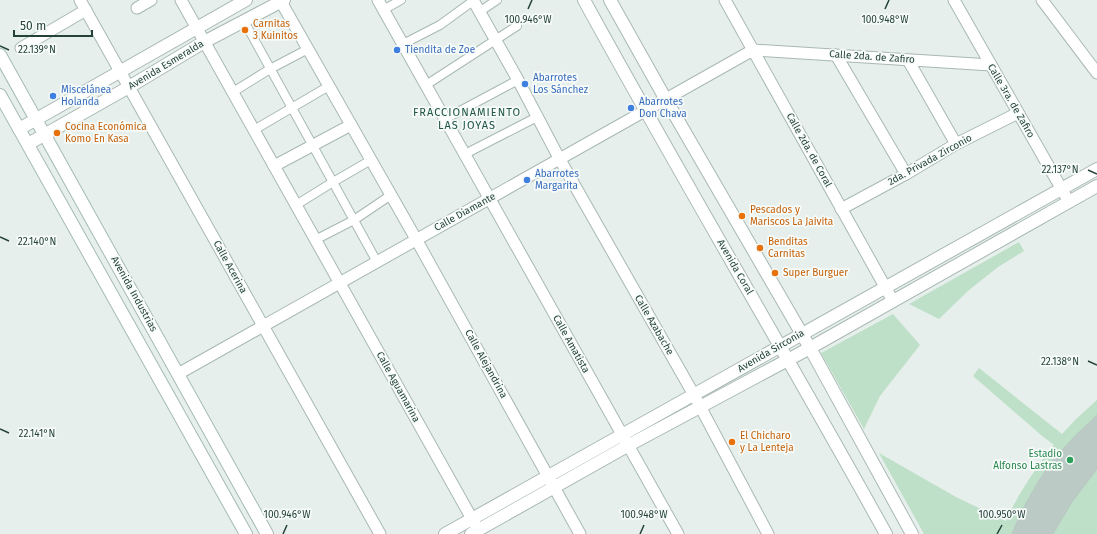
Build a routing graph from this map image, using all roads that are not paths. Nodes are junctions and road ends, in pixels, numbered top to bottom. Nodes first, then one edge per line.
1 (80, 0) edge
2 (151, 0) edge
3 (181, 0) edge
4 (246, 0) edge
5 (282, 0) edge
6 (401, 0) edge
7 (497, 0) edge
8 (584, 0) edge
9 (610, 0) edge
10 (725, 0) edge
11 (954, 0) edge
12 (1042, 0) edge
13 (473, 1) edge
14 (381, 5) edge
15 (137, 8) dead end
16 (86, 10) junction
17 (479, 12) junction
18 (244, 21) junction
19 (517, 26) dead end
20 (196, 27) junction
21 (495, 41) junction
22 (204, 42) junction
23 (403, 44) junction
24 (21, 48) dead end
25 (308, 49) junction
26 (753, 50) junction
27 (0, 55) edge
28 (836, 55) junction
29 (908, 60) junction
30 (991, 65) junction
31 (270, 69) junction
32 (120, 71) junction
33 (1097, 73) edge
34 (518, 80) junction
35 (426, 85) junction
36 (329, 86) junction
37 (129, 87) junction
38 (232, 92) junction
39 (0, 95) edge
40 (665, 98) junction
41 (292, 108) junction
42 (644, 111) junction
43 (1018, 113) junction
44 (537, 117) junction
45 (36, 119) junction
46 (445, 119) junction
47 (351, 125) junction
48 (19, 129) junction
49 (254, 130) junction
50 (45, 134) junction
51 (28, 144) junction
52 (956, 144) junction
53 (312, 145) junction
54 (465, 154) junction
55 (559, 158) junction
56 (371, 160) junction
57 (274, 166) junction
58 (1097, 169) edge
59 (906, 174) junction
60 (333, 182) junction
61 (1097, 186) edge
62 (1062, 188) junction
63 (391, 195) junction
64 (490, 198) junction
65 (1069, 202) junction
66 (296, 205) junction
67 (841, 209) junction
68 (354, 220) junction
69 (416, 239) junction
70 (315, 240) junction
71 (377, 262) junction
72 (339, 282) junction
73 (885, 288) junction
74 (892, 301) junction
75 (263, 326) junction
76 (801, 334) junction
77 (781, 346) junction
78 (810, 348) junction
79 (788, 360) junction
80 (178, 374) junction
81 (694, 395) junction
82 (700, 407) junction
83 (626, 440) junction
84 (548, 476) junction
85 (554, 488) junction
86 (472, 519) junction
87 (476, 533) edge
88 (246, 534) edge
89 (267, 534) edge
90 (380, 534) edge
91 (445, 534) edge
92 (580, 534) edge
93 (678, 534) edge
94 (768, 534) edge
95 (886, 534) edge
96 (912, 534) edge

1 - 16 street, Calle Acerina
2 - 15 street
3 - 20 street, Calle Aguamarina
4 - 20 street, Avenida Esmeralda
5 - 18 street, Avenida Esmeralda
5 - 25 street, Calle Alejandrina
6 - 14 street, Calle Amatista
7 - 17 street
8 - 42 street, Avenida Coral
9 - 40 street
10 - 26 street, Calle 2da. de Coral
11 - 30 street, Calle 3ra. de Zafiro
12 - 33 street
13 - 17 street, Calle Azabache
13 - 23 street, Calle Azabache
14 - 23 street, Calle Amatista
16 - 24 street
16 - 32 street, Calle Acerina
17 - 21 street, Calle Azabache
18 - 22 street, Avenida Esmeralda
18 - 31 street
19 - 21 street
20 - 22 street, Calle Aguamarina
20 - 32 street, Avenida Esmeralda
21 - 34 street, Calle Azabache
21 - 35 street
22 - 37 street, Avenida Esmeralda
22 - 38 street, Calle Aguamarina
23 - 35 street, Calle Amatista
25 - 31 street
25 - 36 street, Calle Alejandrina
26 - 28 street, Calle 2da. de Zafiro
26 - 40 street, Calle Diamante
26 - 67 street, Calle 2da. de Coral
27 - 45 street, Avenida Industrias
28 - 29 street, Calle 2da. de Zafiro
28 - 59 street
29 - 30 street, Calle 2da. de Zafiro
29 - 52 street
30 - 43 street, Calle 3ra. de Zafiro
31 - 38 street
31 - 41 street
32 - 37 street, Calle Acerina
32 - 45 street, Avenida Esmeralda
34 - 44 street, Calle Azabache
34 - 46 street
35 - 46 street, Calle Amatista
36 - 41 street
36 - 47 street, Calle Alejandrina
37 - 50 street, Avenida Esmeralda
37 - 75 street, Calle Acerina
38 - 49 street, Calle Aguamarina
39 - 48 street, Avenida Industrias
40 - 42 street, Calle Diamante
40 - 76 street
41 - 49 street
41 - 53 street
42 - 55 street, Calle Diamante
42 - 77 street, Avenida Coral
43 - 52 street, 2da. Privada Zirconio
43 - 62 street, Calle 3ra. de Zafiro
44 - 54 street
44 - 55 street, Calle Azabache
45 - 48 street, Avenida Esmeralda
45 - 50 street, Avenida Industrias
46 - 54 street, Calle Amatista
47 - 53 street
47 - 56 street, Calle Alejandrina
48 - 51 street, Avenida Industrias
49 - 57 street, Calle Aguamarina
50 - 51 street, Avenida Esmeralda
50 - 80 street, Avenida Industrias
51 - 88 street, Avenida Industrias
52 - 59 street, 2da. Privada Zirconio
53 - 57 street
53 - 60 street
54 - 64 street, Calle Amatista
55 - 64 street, Calle Diamante
55 - 81 street, Calle Azabache
56 - 60 street
56 - 63 street, Calle Alejandrina
57 - 66 street, Calle Aguamarina
58 - 62 street, Avenida Sirconia
59 - 67 street, 2da. Privada Zirconio
60 - 66 street
60 - 68 street
61 - 65 street, Avenida Sirconia
62 - 65 street, Calle 3ra. de Zafiro
62 - 73 street, Avenida Sirconia
63 - 68 street
63 - 69 street, Calle Alejandrina
64 - 69 street, Calle Diamante
64 - 83 street, Calle Amatista
65 - 74 street, Avenida Sirconia
66 - 70 street, Calle Aguamarina
67 - 73 street, Calle 2da. de Coral
68 - 70 street
68 - 71 street
69 - 71 street, Calle Diamante
69 - 84 street, Calle Alejandrina
70 - 72 street, Calle Aguamarina
71 - 72 street, Calle Diamante
72 - 75 street, Calle Diamante
72 - 86 street, Calle Aguamarina
73 - 74 street, Calle 2da. de Coral
73 - 76 street, Avenida Sirconia
74 - 78 street, Avenida Sirconia
75 - 80 street, Calle Diamante
75 - 90 street, Calle Acerina
76 - 77 street, Avenida Sirconia
76 - 78 street
77 - 79 street, Avenida Coral
77 - 81 street, Avenida Sirconia
78 - 79 street, Avenida Sirconia
78 - 96 street
79 - 82 street, Avenida Sirconia
79 - 95 street, Avenida Coral
80 - 89 street, Avenida Industrias
81 - 82 street, Calle Azabache
81 - 83 street, Avenida Sirconia
82 - 83 street, Avenida Sirconia
82 - 94 street, Calle Azabache
83 - 84 street, Avenida Sirconia
83 - 85 street, Avenida Sirconia
83 - 93 street, Calle Amatista
84 - 85 street, Calle Alejandrina
84 - 86 street, Avenida Sirconia
85 - 87 street, Avenida Sirconia
85 - 92 street, Calle Alejandrina
86 - 87 street, Calle Aguamarina
86 - 91 street, Avenida Sirconia

